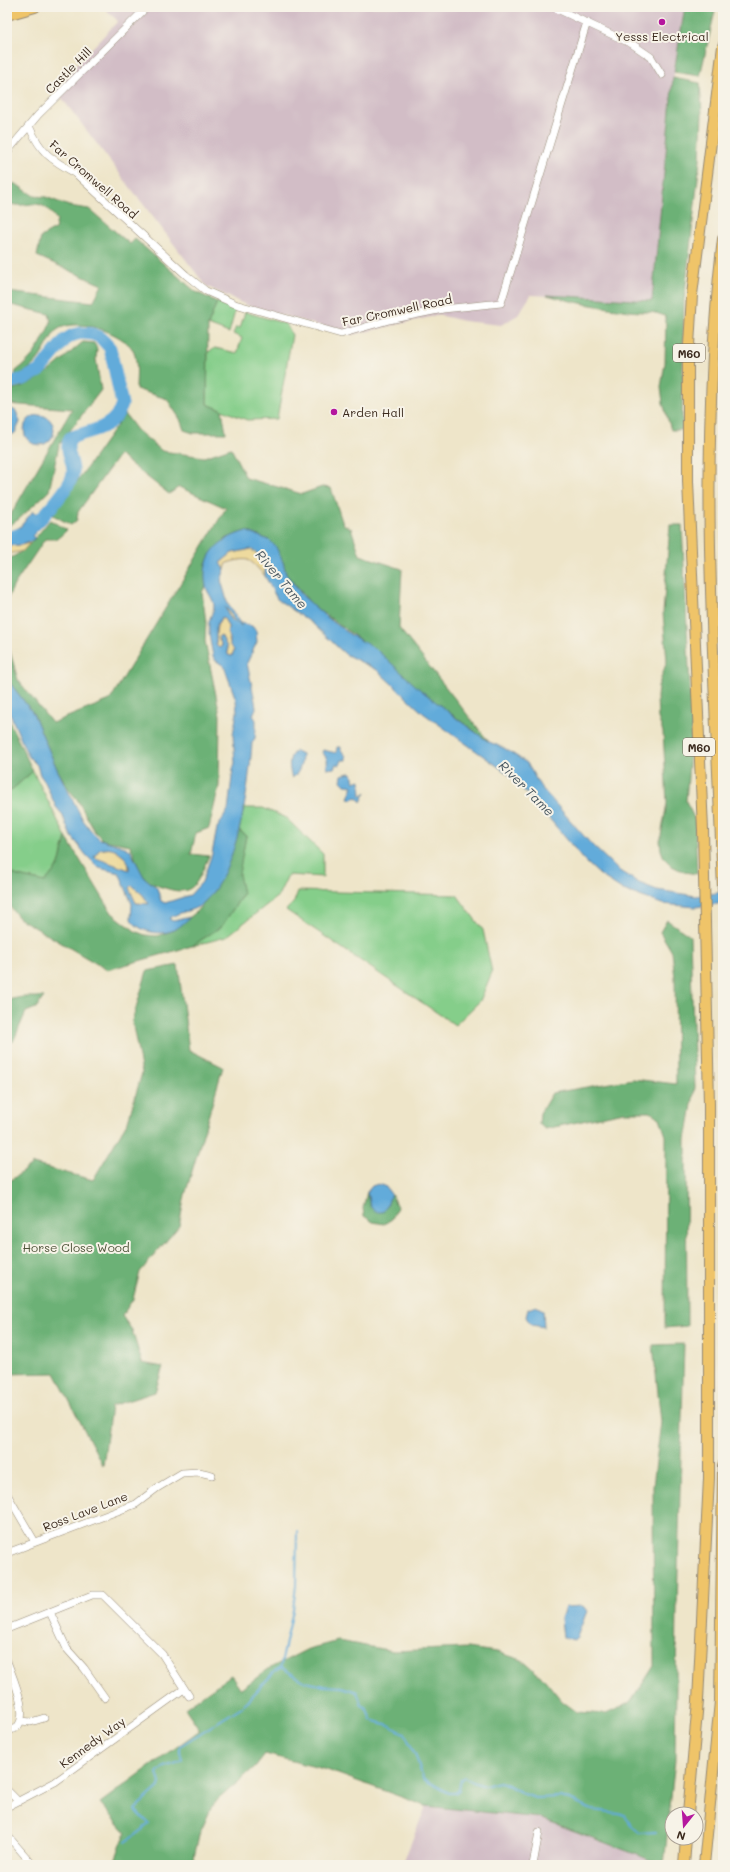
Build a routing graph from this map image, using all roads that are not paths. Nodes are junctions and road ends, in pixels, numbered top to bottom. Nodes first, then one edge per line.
1 (35, 7) edge
2 (147, 7) edge
3 (553, 7) edge
4 (7, 15) edge
5 (588, 22) junction
6 (723, 46) edge
7 (662, 75) dead end
8 (29, 126) junction
9 (7, 152) edge
10 (723, 239) edge
11 (723, 890) edge
12 (723, 1465) edge
13 (212, 1475) dead end
14 (7, 1494) edge
15 (35, 1542) junction
16 (7, 1553) edge
17 (50, 1612) junction
18 (7, 1629) edge
19 (7, 1661) edge
20 (184, 1688) junction
21 (190, 1696) dead end
22 (105, 1698) dead end
23 (44, 1718) dead end
24 (21, 1721) junction
25 (7, 1731) edge
26 (7, 1790) edge
27 (17, 1800) junction
28 (689, 1806) edge
29 (7, 1807) edge
30 (539, 1832) dead end
31 (7, 1835) edge
32 (685, 1846) edge
33 (33, 1865) edge
34 (533, 1865) edge
35 (684, 1865) edge
36 (704, 1865) edge

1 - 4 highway
2 - 8 street, Castle Hill
3 - 5 street
5 - 7 street
5 - 8 street, Far Cromwell Road
6 - 28 highway, M60
8 - 9 street, Castle Hill
10 - 11 highway, M60
12 - 36 highway
13 - 15 street, Ross Lave Lane
14 - 15 street
15 - 16 street, Ross Lave Lane
17 - 18 street
17 - 20 street
17 - 22 street
19 - 24 street
20 - 21 street
20 - 27 street, Kennedy Way
23 - 24 street
24 - 25 street
26 - 27 street
27 - 29 street, Kennedy Way
30 - 34 street
31 - 33 street
32 - 35 highway

